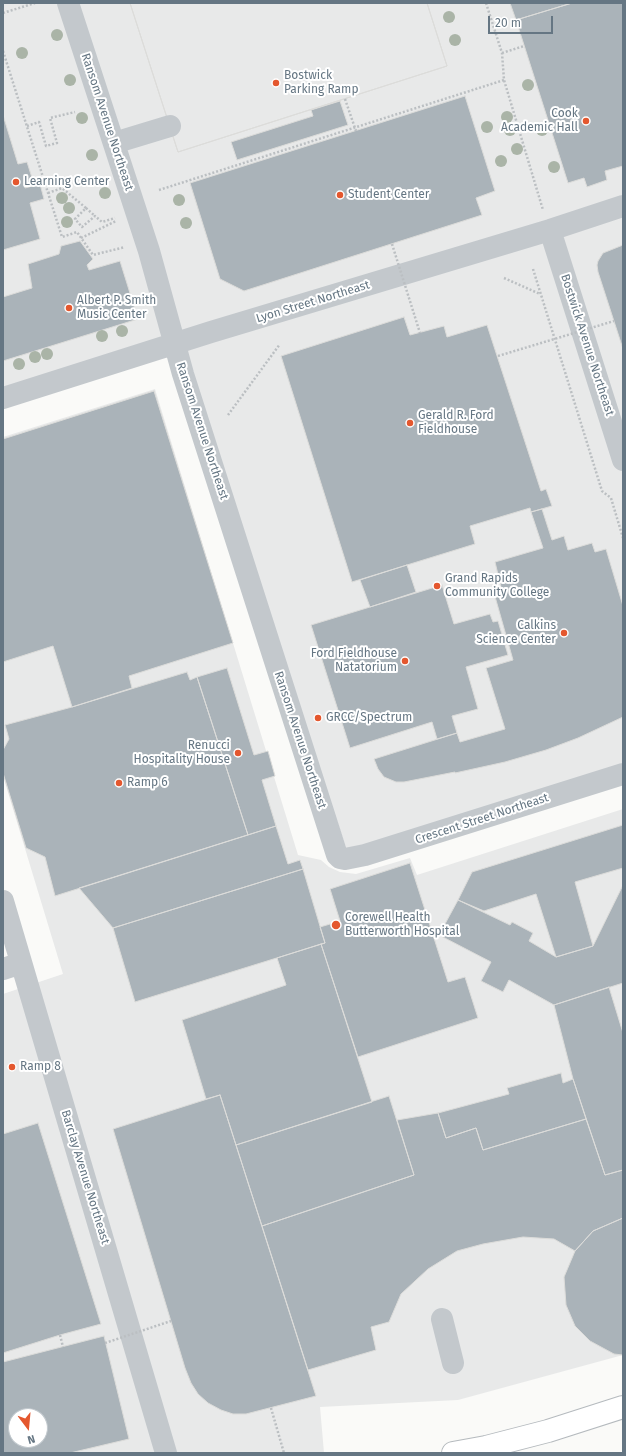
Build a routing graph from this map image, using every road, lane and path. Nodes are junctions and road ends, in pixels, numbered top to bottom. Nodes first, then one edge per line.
1 (35, 3) edge
2 (68, 3) edge
3 (486, 3) edge
4 (3, 13) edge
5 (524, 46) dead end
6 (3, 51) edge
7 (502, 53) junction
8 (504, 80) junction
9 (345, 99) dead end
10 (75, 112) dead end
11 (27, 126) junction
12 (170, 126) dead end
13 (356, 132) dead end
14 (114, 144) junction
15 (158, 190) dead end
16 (48, 193) junction
17 (623, 206) edge
18 (86, 208) junction
19 (94, 216) junction
20 (546, 220) junction
21 (81, 238) junction
22 (392, 244) dead end
23 (126, 247) dead end
24 (533, 269) dead end
25 (504, 278) dead end
26 (540, 294) junction
27 (614, 321) dead end
28 (420, 333) dead end
29 (174, 344) junction
30 (280, 344) dead end
31 (498, 356) dead end
32 (3, 398) edge
33 (228, 415) dead end
34 (623, 460) edge
35 (623, 538) edge
36 (623, 774) edge
37 (340, 858) joint
38 (3, 901) edge
39 (12, 966) edge
40 (442, 1319) dead end
41 (171, 1321) dead end
42 (60, 1335) dead end
43 (105, 1343) dead end
44 (63, 1347) dead end
45 (453, 1363) dead end
46 (623, 1407) edge
47 (271, 1408) dead end
48 (166, 1453) edge
49 (284, 1453) edge
50 (453, 1453) edge

1 - 4 path
2 - 14 street, Ransom Avenue Northeast
3 - 7 path
5 - 7 path
6 - 11 path
7 - 8 path
8 - 15 path
8 - 20 path
9 - 13 path, bridge
10 - 11 path
11 - 16 path
12 - 14 street
14 - 29 street, Ransom Avenue Northeast
16 - 18 path
16 - 21 path
17 - 20 street, Lyon Street Northeast
18 - 19 path
18 - 19 path
19 - 21 path
20 - 29 street, Lyon Street Northeast
20 - 34 street, Bostwick Avenue Northeast
21 - 23 path
22 - 28 path, bridge
24 - 26 path
25 - 26 path
26 - 35 path
27 - 31 path, bridge
29 - 32 street, Lyon Street Northeast
29 - 37 street, Ransom Avenue Northeast
30 - 33 path
36 - 37 street, Crescent Street Northeast
38 - 39 street, Barclay Avenue Northeast
39 - 48 street, Barclay Avenue Northeast
40 - 45 street
41 - 43 path, bridge
42 - 44 path
46 - 50 main road
47 - 49 path

